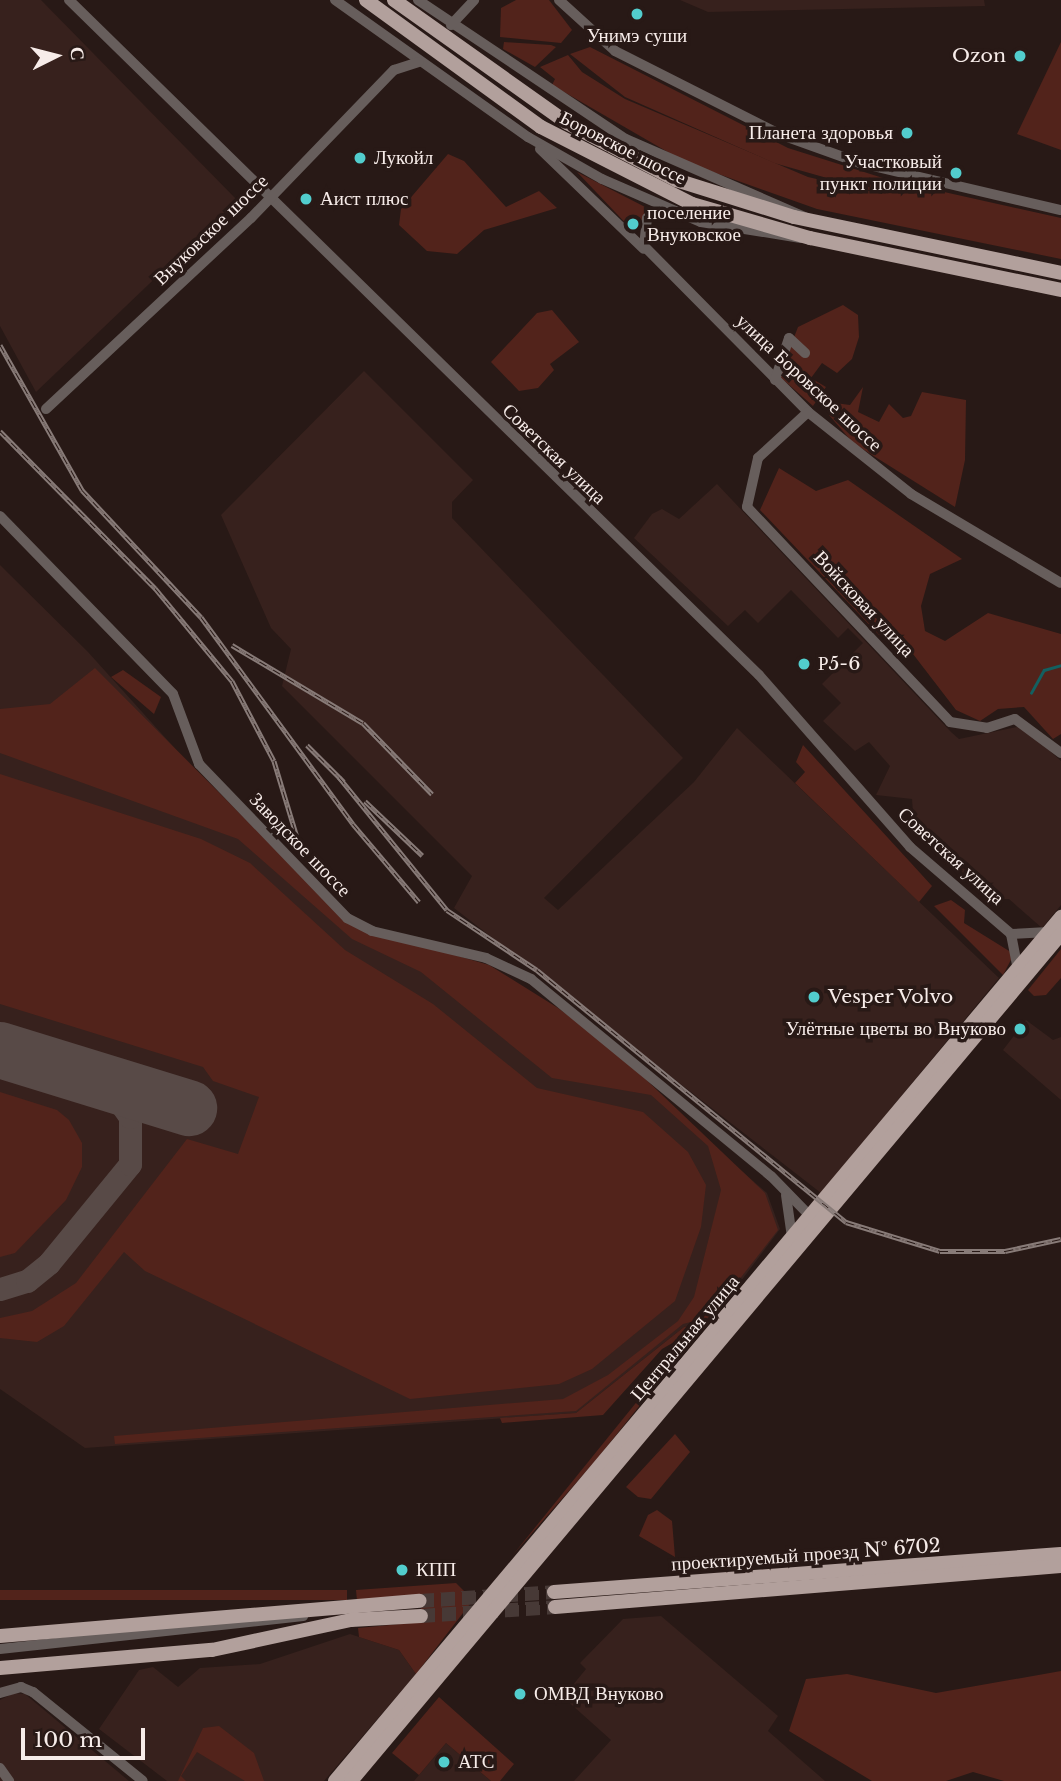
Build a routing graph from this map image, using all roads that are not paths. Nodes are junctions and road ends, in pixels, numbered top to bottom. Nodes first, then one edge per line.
1 (69, 0) edge
2 (335, 0) edge
3 (341, 0) edge
4 (366, 0) edge
5 (394, 0) edge
6 (418, 0) edge
7 (474, 0) edge
8 (559, 0) edge
9 (355, 15) junction
10 (451, 25) junction
11 (383, 34) junction
12 (425, 64) junction
13 (394, 70) junction
14 (528, 137) junction
15 (269, 200) junction
16 (1061, 210) edge
17 (677, 213) junction
18 (814, 221) junction
19 (810, 238) junction
20 (654, 258) junction
21 (1061, 266) edge
22 (1038, 268) junction
23 (1061, 273) edge
24 (1061, 290) edge
25 (805, 353) dead end
26 (775, 380) junction
27 (46, 409) dead end
28 (808, 412) junction
29 (0, 516) edge
30 (1061, 583) edge
31 (1061, 753) edge
32 (1061, 916) edge
33 (1055, 933) edge
34 (1011, 934) junction
35 (1018, 969) junction
36 (781, 1187) junction
37 (814, 1223) junction
38 (789, 1243) junction
39 (1061, 1554) edge
40 (1061, 1566) edge
41 (554, 1592) tunnel mouth
42 (555, 1607) tunnel mouth
43 (336, 1608) junction
44 (0, 1636) edge
45 (0, 1649) edge
46 (0, 1668) edge
47 (0, 1693) edge
48 (0, 1768) edge
49 (9, 1781) edge
50 (143, 1781) edge
51 (335, 1781) edge
52 (351, 1781) edge

1 - 15 street, Советская улица
2 - 9 street
3 - 9 street
4 - 19 main road, Боровское шоссе
5 - 18 main road, Боровское шоссе
6 - 10 street
7 - 10 street
8 - 16 street
9 - 11 street
10 - 18 street
11 - 12 street
11 - 13 street
12 - 13 street
12 - 14 street
13 - 15 street, Внуковское шоссе
14 - 17 street
14 - 20 street, улица Боровское шоссе
15 - 27 street, Внуковское шоссе
15 - 34 street, Советская улица
17 - 19 street
17 - 20 street
18 - 22 main road, Боровское шоссе
19 - 24 main road, Боровское шоссе
20 - 26 street, улица Боровское шоссе
21 - 22 main road
22 - 23 main road, Боровское шоссе
25 - 26 street
26 - 28 street, улица Боровское шоссе
28 - 30 street, улица Боровское шоссе
28 - 31 street, Войсковая улица
29 - 36 street, Заводское шоссе
32 - 33 main road, Центральная улица
33 - 34 street
33 - 35 main road, Центральная улица
33 - 37 main road, Центральная улица
34 - 35 street
35 - 37 main road, Центральная улица
36 - 37 street, Заводское шоссе
36 - 38 street
37 - 38 main road, Центральная улица
37 - 52 main road, Центральная улица
38 - 51 main road, Центральная улица
39 - 41 main road, проектируемый проезд № 6702
40 - 42 main road, проектируемый проезд № 6702
43 - 44 main road
43 - 45 street
43 - 46 main road
47 - 50 street
48 - 49 street

